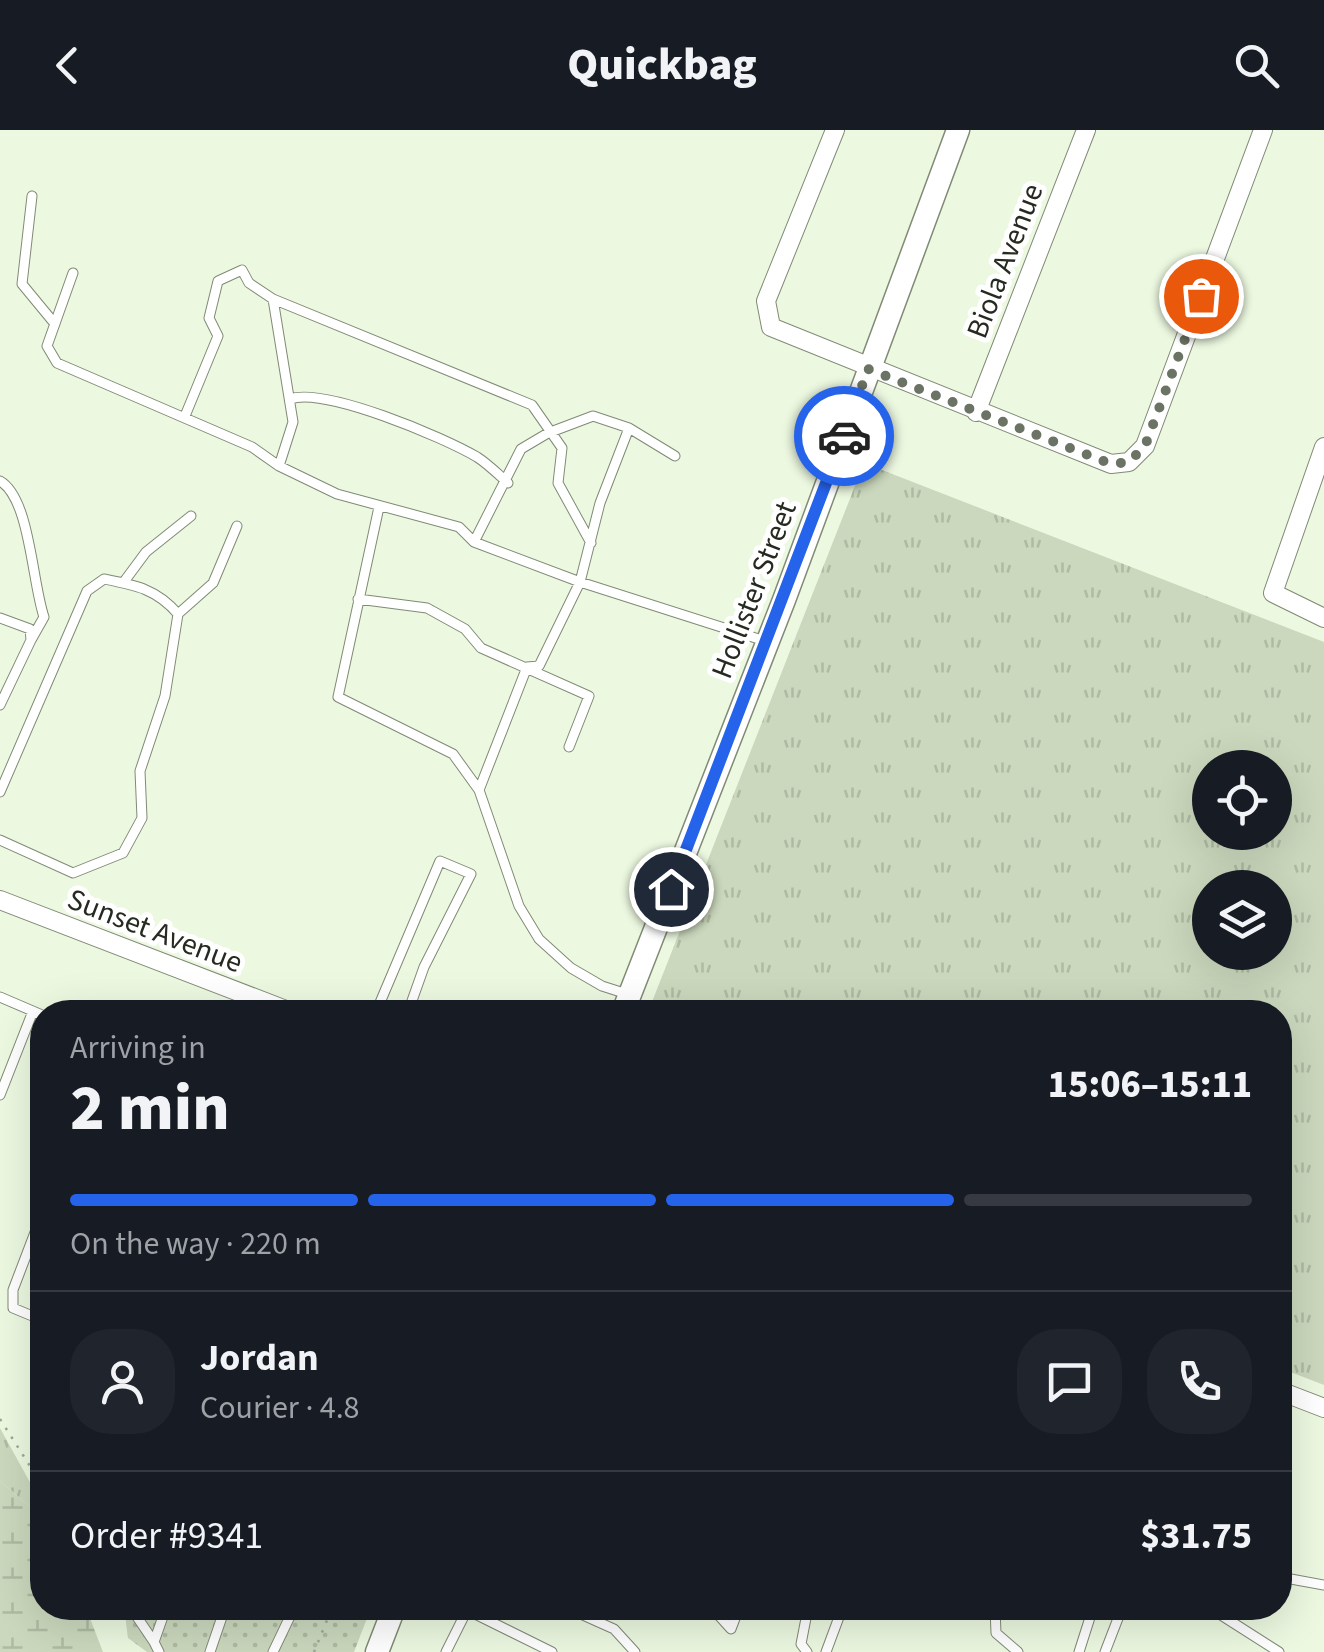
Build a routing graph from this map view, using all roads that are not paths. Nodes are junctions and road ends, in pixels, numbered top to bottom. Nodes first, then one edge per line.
1 (813, 130) edge
2 (958, 130) edge
3 (1086, 130) edge
4 (1263, 130) edge
5 (833, 134) edge
6 (32, 196) dead end
7 (73, 274) dead end
8 (273, 299) junction
9 (55, 324) junction
10 (868, 369) junction
11 (290, 399) junction
12 (976, 412) junction
13 (185, 416) junction
14 (629, 428) junction
15 (548, 433) junction
16 (1324, 448) edge
17 (675, 456) dead end
18 (280, 466) junction
19 (0, 481) edge
20 (508, 482) junction
21 (379, 507) junction
22 (192, 516) dead end
23 (238, 526) dead end
24 (474, 542) junction
25 (591, 543) junction
26 (580, 582) junction
27 (123, 583) junction
28 (358, 599) junction
29 (178, 614) junction
30 (0, 618) edge
31 (1324, 618) edge
32 (31, 640) junction
33 (768, 642) junction
34 (527, 667) junction
35 (0, 705) edge
36 (569, 747) dead end
37 (479, 790) junction
38 (0, 792) edge
39 (0, 840) edge
40 (0, 900) edge
41 (0, 996) edge
42 (260, 1000) edge
43 (381, 1000) edge
44 (412, 1000) edge
45 (621, 1000) edge
46 (628, 1000) edge
47 (30, 1009) edge
48 (30, 1030) edge
49 (0, 1095) edge
50 (30, 1245) edge
51 (30, 1315) edge
52 (1292, 1396) edge
53 (1324, 1408) edge
54 (1292, 1579) edge
55 (1324, 1585) edge
56 (139, 1620) edge
57 (162, 1620) edge
58 (221, 1620) edge
59 (288, 1620) edge
60 (389, 1620) edge
61 (462, 1620) edge
62 (489, 1620) edge
63 (594, 1620) edge
64 (806, 1620) edge
65 (838, 1620) edge
66 (995, 1620) edge
67 (1089, 1620) edge
68 (1117, 1620) edge
69 (1229, 1620) edge
70 (154, 1642) junction
71 (159, 1652) edge
72 (210, 1652) edge
73 (273, 1652) edge
74 (377, 1652) edge
75 (446, 1652) edge
76 (552, 1652) edge
77 (632, 1652) edge
78 (807, 1652) edge
79 (826, 1652) edge
80 (1018, 1652) edge
81 (1079, 1652) edge
82 (1105, 1652) edge
83 (1279, 1652) edge

1 - 5 street
2 - 10 street, Hollister Street
3 - 12 street, Biola Avenue
4 - 12 street
5 - 10 street
6 - 9 lane
7 - 9 lane
8 - 11 lane
8 - 13 lane
8 - 15 lane
9 - 13 lane
10 - 12 street
10 - 33 street, Hollister Street
11 - 18 lane
11 - 20 lane
13 - 18 lane
14 - 15 lane
14 - 17 lane
14 - 25 lane
15 - 20 lane
15 - 25 lane
16 - 31 street
18 - 21 lane
19 - 32 lane
20 - 24 lane
21 - 24 lane
21 - 28 lane
22 - 27 lane
23 - 29 lane
24 - 26 lane
25 - 26 lane
26 - 33 lane
26 - 34 lane
27 - 29 lane
27 - 38 lane
28 - 34 lane
28 - 37 lane
29 - 39 lane
30 - 32 lane
32 - 35 lane
33 - 46 street, Hollister Street
34 - 36 lane
34 - 37 lane
37 - 45 lane
40 - 42 street, Sunset Avenue
41 - 47 lane
43 - 44 lane
48 - 49 lane
50 - 51 lane
52 - 53 street
54 - 55 lane
56 - 70 lane
57 - 70 lane
58 - 72 lane
59 - 73 lane
60 - 74 street
61 - 75 lane
62 - 76 lane
63 - 77 lane
64 - 78 lane
65 - 79 lane
66 - 80 lane
67 - 81 lane
68 - 82 lane
69 - 83 lane
70 - 71 lane

